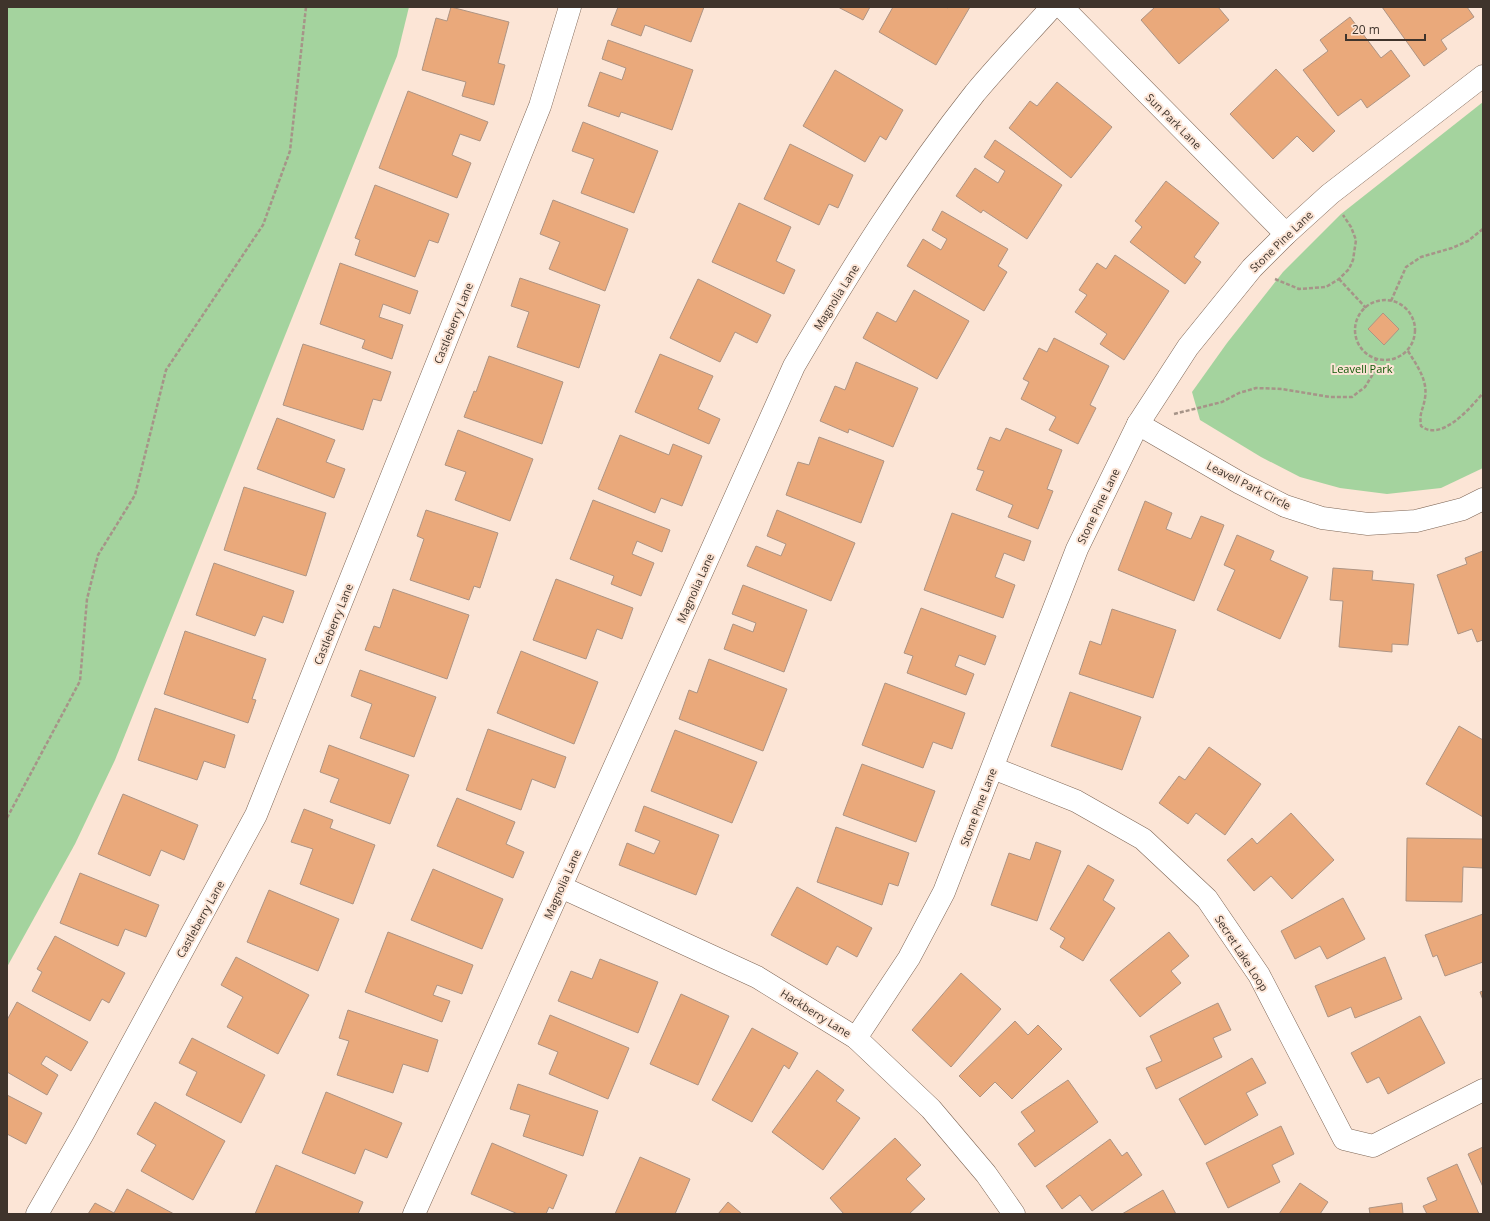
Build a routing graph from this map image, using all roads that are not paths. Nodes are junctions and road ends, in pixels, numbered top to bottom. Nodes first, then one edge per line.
1 (570, 7) edge
2 (1052, 7) edge
3 (1062, 7) edge
4 (1483, 76) edge
5 (1286, 234) junction
6 (1138, 424) junction
7 (1483, 499) edge
8 (993, 768) junction
9 (561, 887) junction
10 (856, 1038) junction
11 (1483, 1090) edge
12 (37, 1214) edge
13 (414, 1214) edge
14 (1014, 1214) edge

1 - 12 street, Castleberry Lane
2 - 9 street, Magnolia Lane
3 - 5 street, Sun Park Lane
4 - 5 street, Stone Pine Lane
5 - 6 street, Stone Pine Lane
6 - 7 street, Leavell Park Circle
6 - 8 street, Stone Pine Lane
8 - 10 street, Stone Pine Lane
8 - 11 street, Secret Lake Loop
9 - 10 street, Hackberry Lane
9 - 13 street, Magnolia Lane
10 - 14 street, Hackberry Lane

